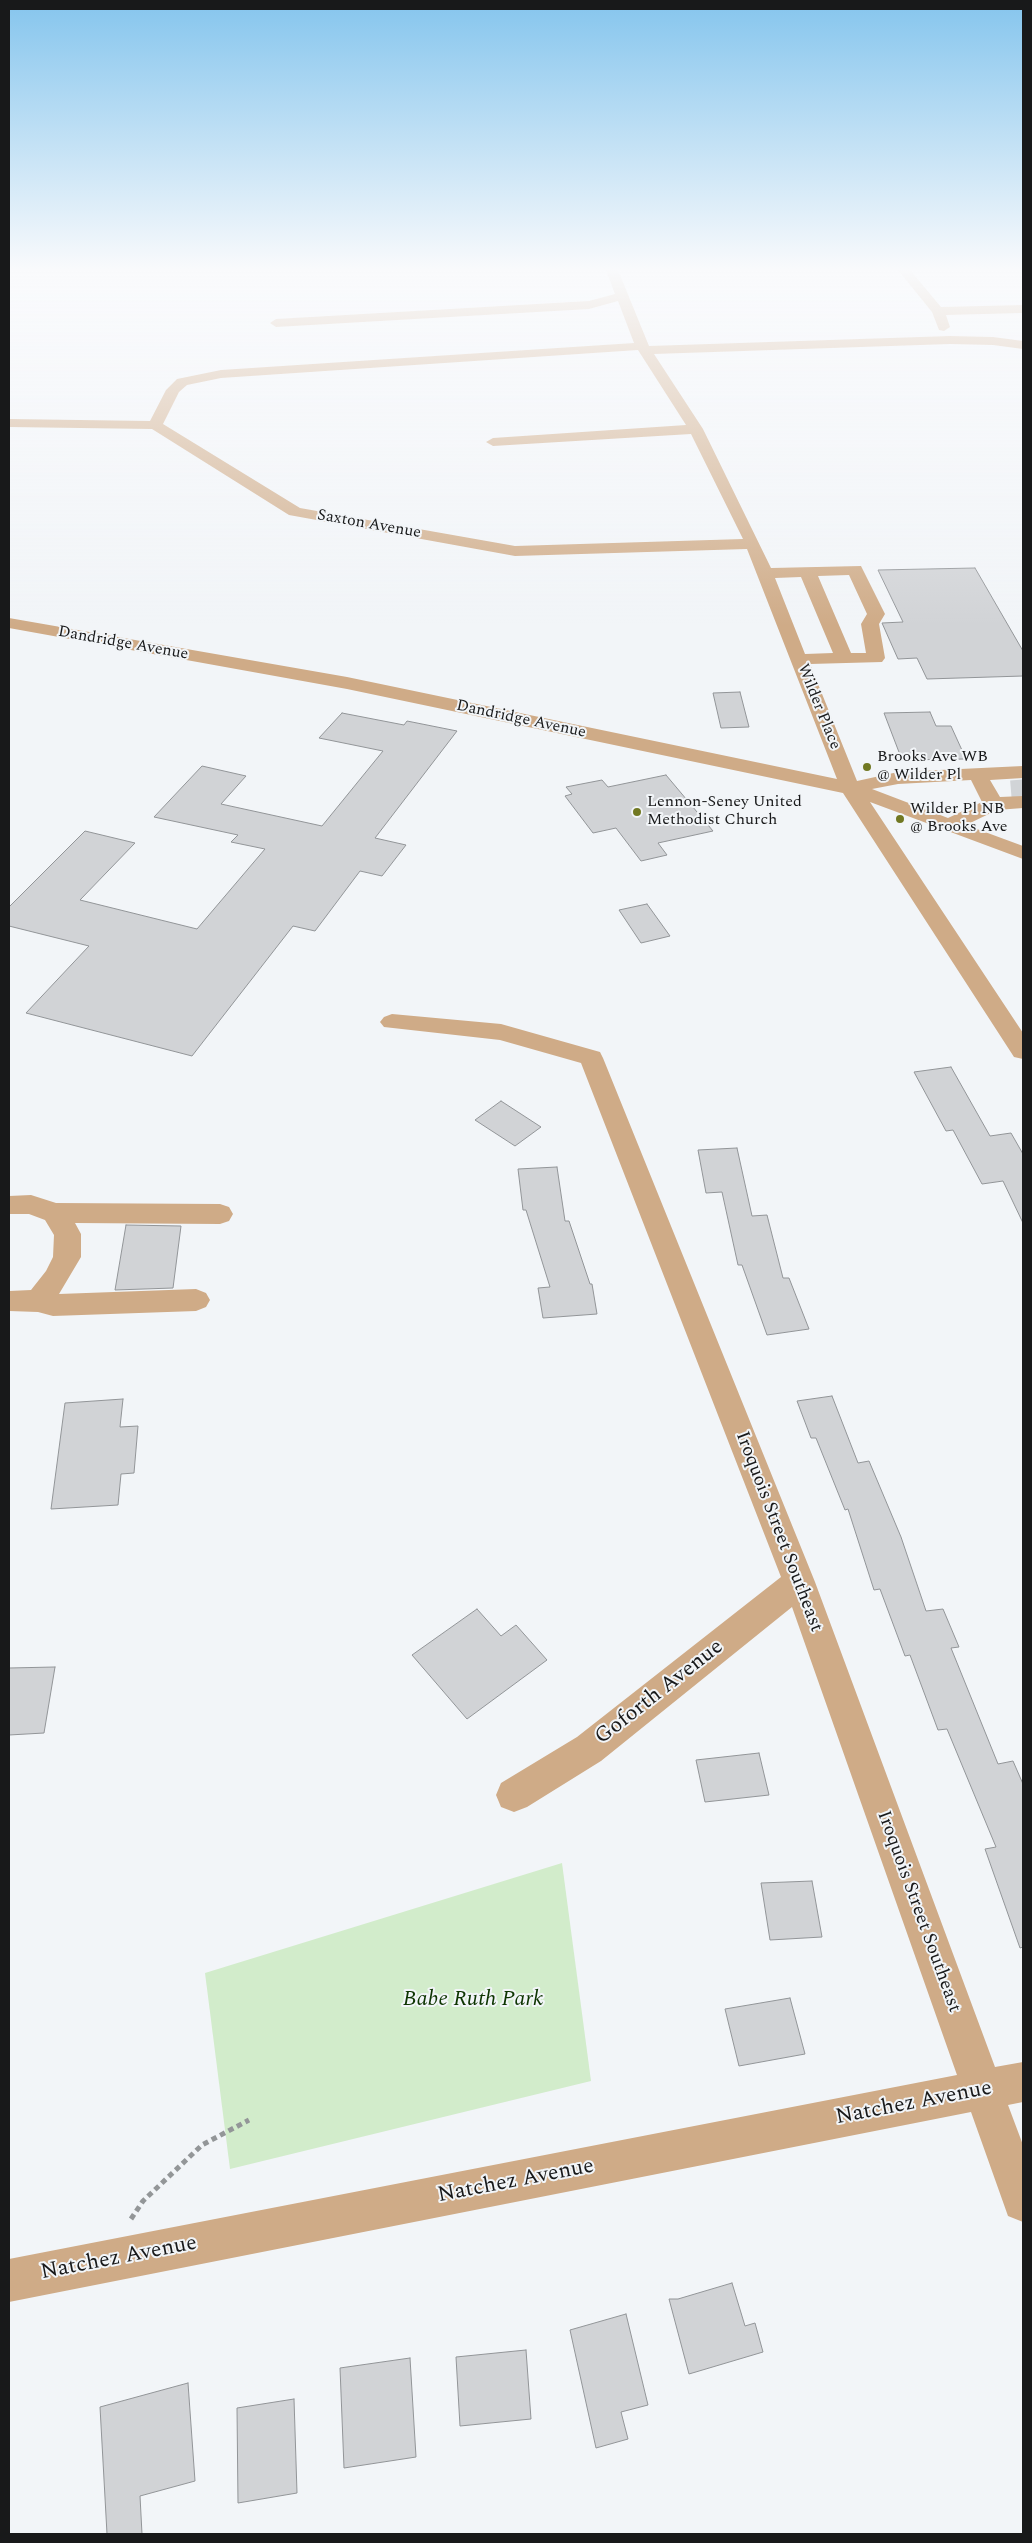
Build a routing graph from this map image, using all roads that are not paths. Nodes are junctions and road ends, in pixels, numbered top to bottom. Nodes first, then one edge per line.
1 (174, 389) edge
2 (670, 389) edge
3 (9, 423) edge
4 (155, 426) junction
5 (696, 429) junction
6 (493, 442) dead end
7 (753, 544) junction
8 (807, 571) junction
9 (764, 573) junction
10 (9, 623) edge
11 (844, 658) junction
12 (799, 659) junction
13 (1023, 772) tunnel mouth
14 (977, 774) junction
15 (850, 788) junction
16 (1016, 797) tunnel mouth
17 (990, 798) junction
18 (949, 825) junction
19 (1023, 853) edge
20 (392, 1022) dead end
21 (1023, 1050) edge
22 (9, 1205) edge
23 (54, 1213) junction
24 (220, 1214) dead end
25 (196, 1300) dead end
26 (9, 1301) edge
27 (38, 1301) junction
28 (799, 1582) junction
29 (514, 1795) dead end
30 (1023, 2082) edge
31 (982, 2091) junction
32 (1023, 2202) edge
33 (9, 2281) edge

1 - 4 street
2 - 5 street, Wilder Place
3 - 4 street
4 - 7 street, Saxton Avenue
5 - 6 street
5 - 7 street, Wilder Place
7 - 9 street, Wilder Place
8 - 9 street
8 - 11 street
8 - 11 street
9 - 12 street, Wilder Place
10 - 15 street, Dandridge Avenue
11 - 12 street
12 - 15 street, Wilder Place
13 - 14 street
14 - 15 street
14 - 17 street
15 - 18 street, Dandridge Avenue
15 - 21 street, Wilder Place
16 - 17 street
17 - 18 street
18 - 19 street, Dandridge Avenue
20 - 28 street, Iroquois Street Southeast
22 - 23 street
23 - 24 street
23 - 27 street
25 - 27 street
26 - 27 street
28 - 29 street, Goforth Avenue
28 - 31 street, Iroquois Street Southeast
30 - 31 street, Natchez Avenue
31 - 32 street, Iroquois Street Southeast
31 - 33 street, Natchez Avenue

